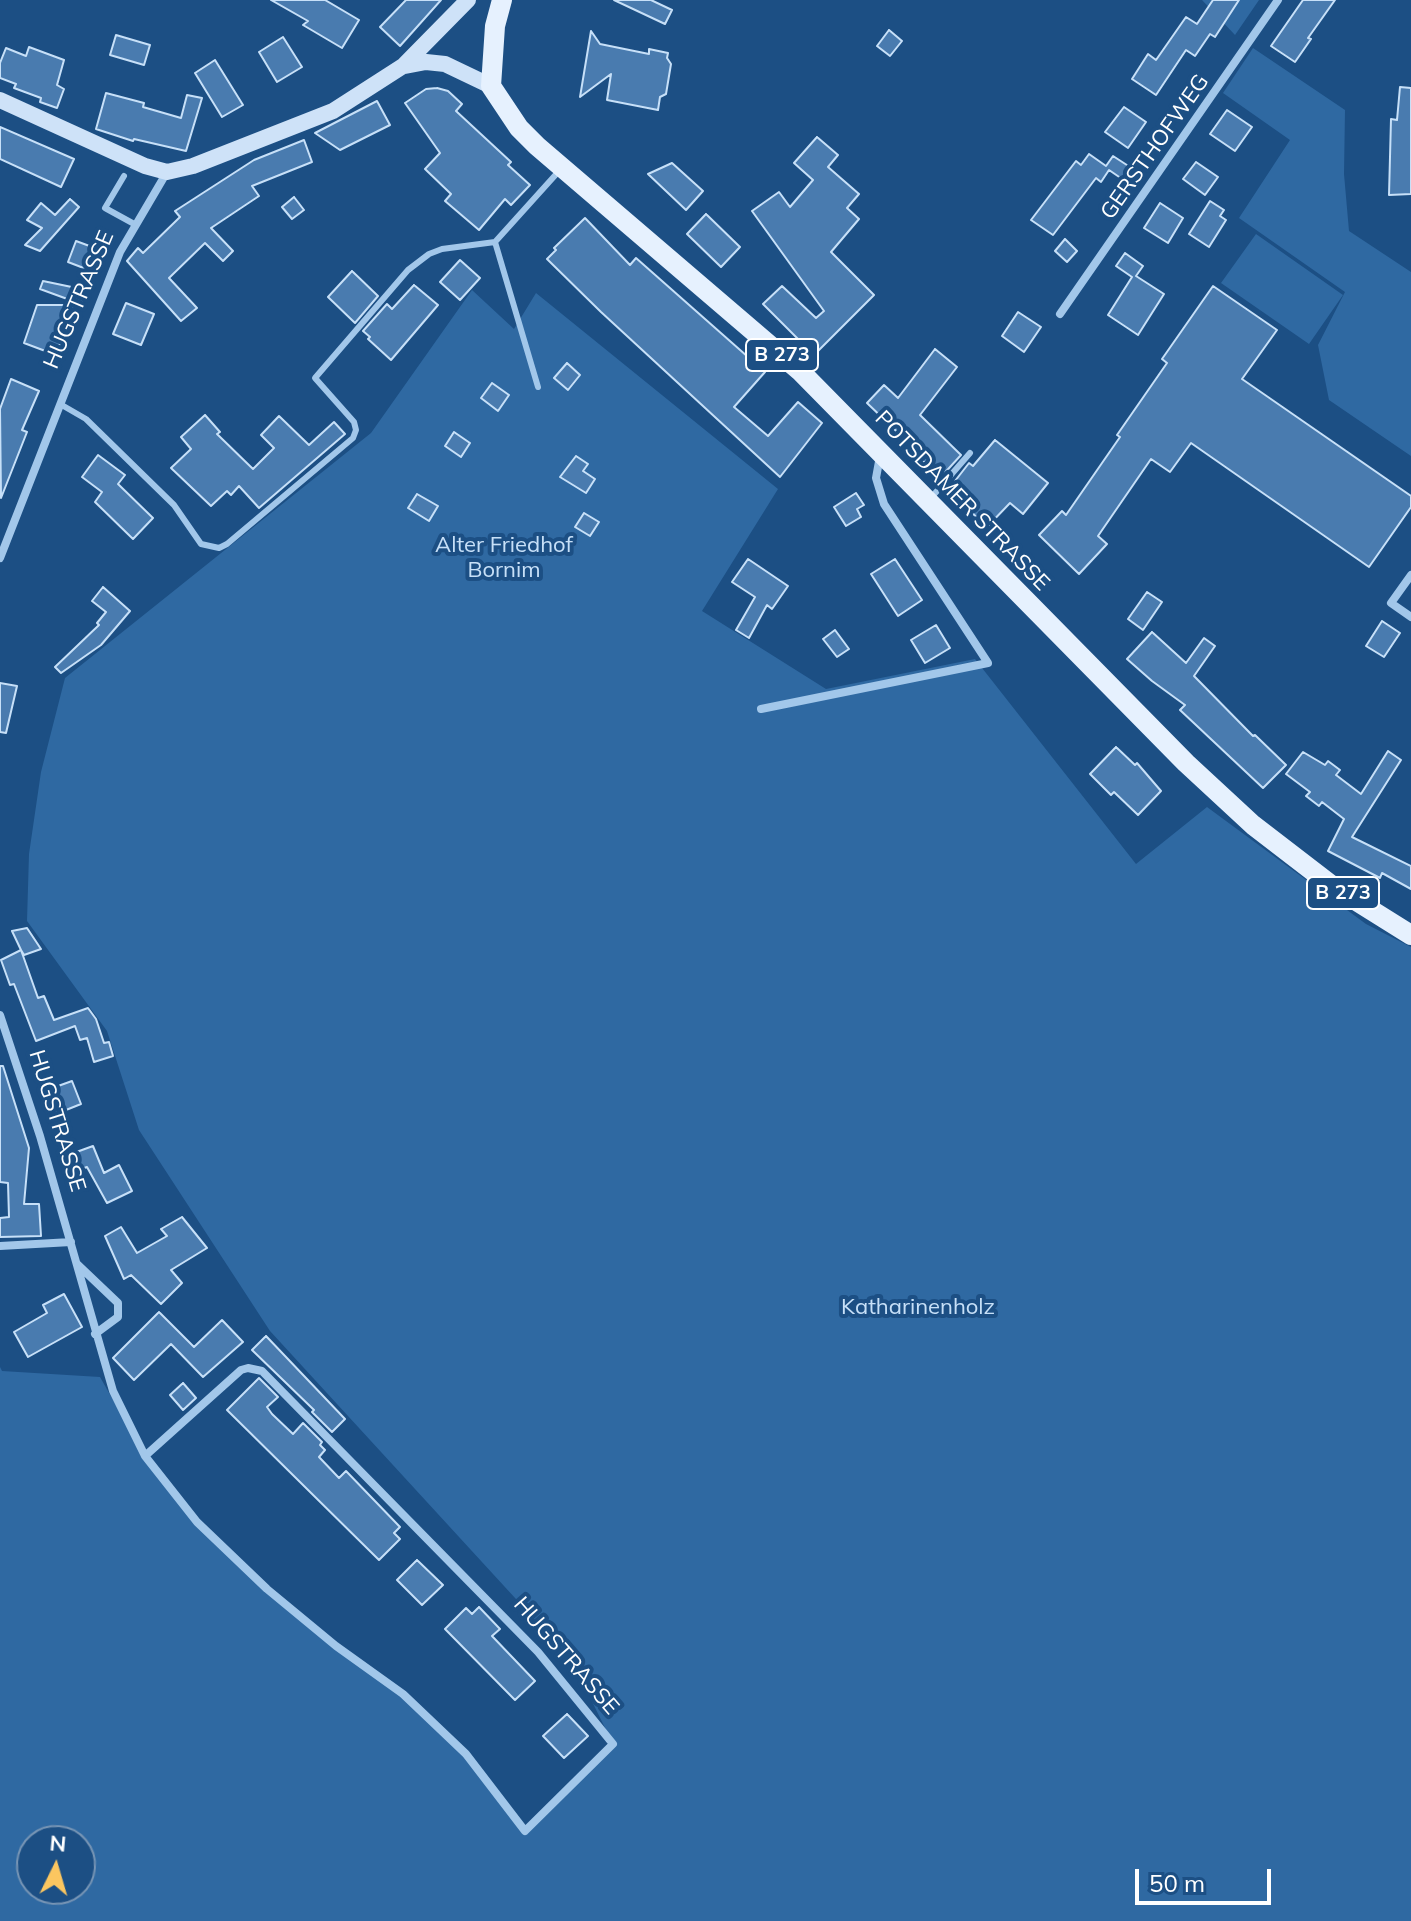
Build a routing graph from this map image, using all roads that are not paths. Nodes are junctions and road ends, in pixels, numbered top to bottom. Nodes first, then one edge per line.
1 (468, 0) edge
2 (502, 0) edge
3 (1278, 0) edge
4 (403, 66) junction
5 (491, 86) junction
6 (0, 100) edge
7 (563, 168) junction
8 (167, 172) junction
9 (124, 176) dead end
10 (136, 225) junction
11 (495, 242) junction
12 (1060, 314) dead end
13 (538, 387) dead end
14 (60, 404) junction
15 (881, 451) junction
16 (970, 453) dead end
17 (928, 500) junction
18 (0, 558) edge
19 (1411, 575) edge
20 (1411, 617) edge
21 (761, 709) dead end
22 (1411, 935) edge
23 (0, 1015) edge
24 (71, 1242) junction
25 (0, 1246) edge
26 (76, 1264) junction
27 (95, 1334) junction
28 (145, 1456) junction

1 - 4 main road
2 - 5 main road
3 - 12 street, GERSTHOFWEG
4 - 5 main road
4 - 8 main road
5 - 7 main road, POTSDAMER STRASSE / B 273
6 - 8 main road
7 - 11 lane
7 - 15 main road, POTSDAMER STRASSE / B 273
8 - 10 street, HUGSTRASSE
9 - 10 lane
10 - 14 street, HUGSTRASSE
11 - 13 lane
11 - 14 lane
14 - 18 street, HUGSTRASSE
15 - 17 main road, POTSDAMER STRASSE / B 273
15 - 21 street
16 - 17 lane
17 - 22 main road, POTSDAMER STRASSE / B 273
19 - 20 street
23 - 24 street, HUGSTRASSE
24 - 25 street
24 - 26 street, HUGSTRASSE
26 - 27 street, HUGSTRASSE
26 - 27 street
27 - 28 street, HUGSTRASSE
28 - 28 street, HUGSTRASSE

